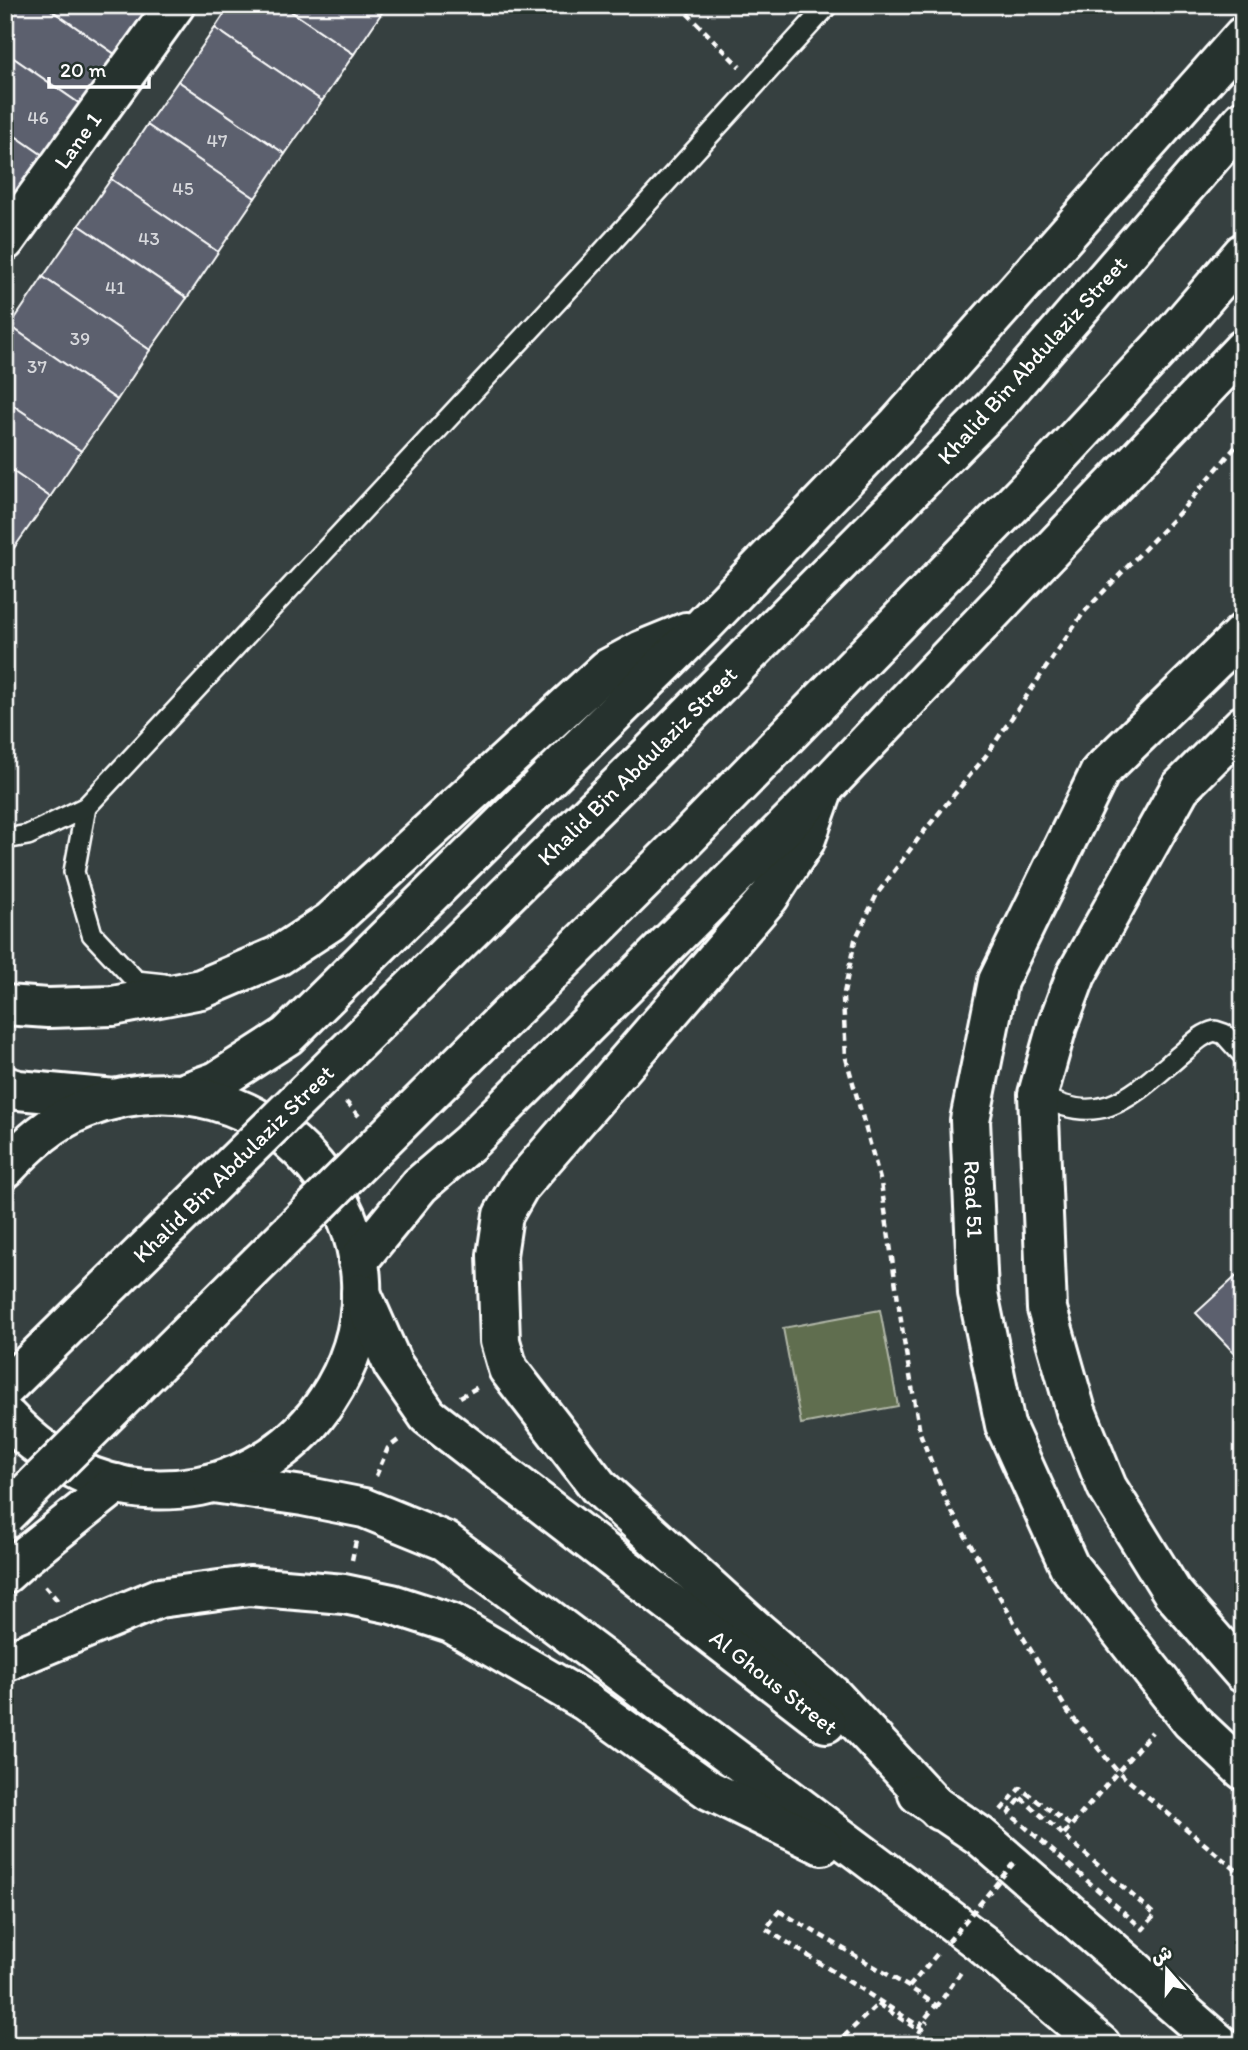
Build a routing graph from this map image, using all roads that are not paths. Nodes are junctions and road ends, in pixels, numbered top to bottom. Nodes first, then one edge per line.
1 (175, 5) edge
2 (828, 5) edge
3 (1243, 36) edge
4 (1243, 120) edge
5 (5, 241) edge
6 (1243, 253) edge
7 (1243, 349) edge
8 (704, 625) junction
9 (1243, 633) edge
10 (1243, 725) edge
11 (824, 788) junction
12 (86, 807) junction
13 (5, 839) edge
14 (201, 989) junction
15 (5, 1005) edge
16 (1243, 1055) edge
17 (5, 1086) edge
18 (181, 1094) junction
19 (1038, 1094) junction
20 (115, 1099) junction
21 (5, 1169) edge
22 (359, 1277) junction
23 (5, 1388) edge
24 (5, 1415) edge
25 (213, 1483) junction
26 (116, 1485) junction
27 (5, 1515) edge
28 (5, 1574) edge
29 (5, 1662) edge
30 (1243, 1673) edge
31 (1243, 1770) edge
32 (940, 1811) junction
33 (903, 1884) junction
34 (1101, 2045) edge
35 (1221, 2045) edge

1 - 5 main road, Lane 1
2 - 12 lane
3 - 8 main road
4 - 23 main road, Khalid Bin Abdulaziz Street, bridge
6 - 27 main road, bridge
7 - 11 main road
8 - 14 main road
8 - 18 main road
9 - 31 main road, Road 51
10 - 19 main road
11 - 22 main road
11 - 32 main road
12 - 13 lane
12 - 14 lane
14 - 15 main road
16 - 19 lane
17 - 20 main road
18 - 20 main road
18 - 22 main road
19 - 30 main road
20 - 21 main road
22 - 25 main road
22 - 32 main road, Al Ghous Street
24 - 26 main road
25 - 26 main road
25 - 33 main road
26 - 28 main road
29 - 33 main road
32 - 35 main road, Al Ghous Street
33 - 34 main road

